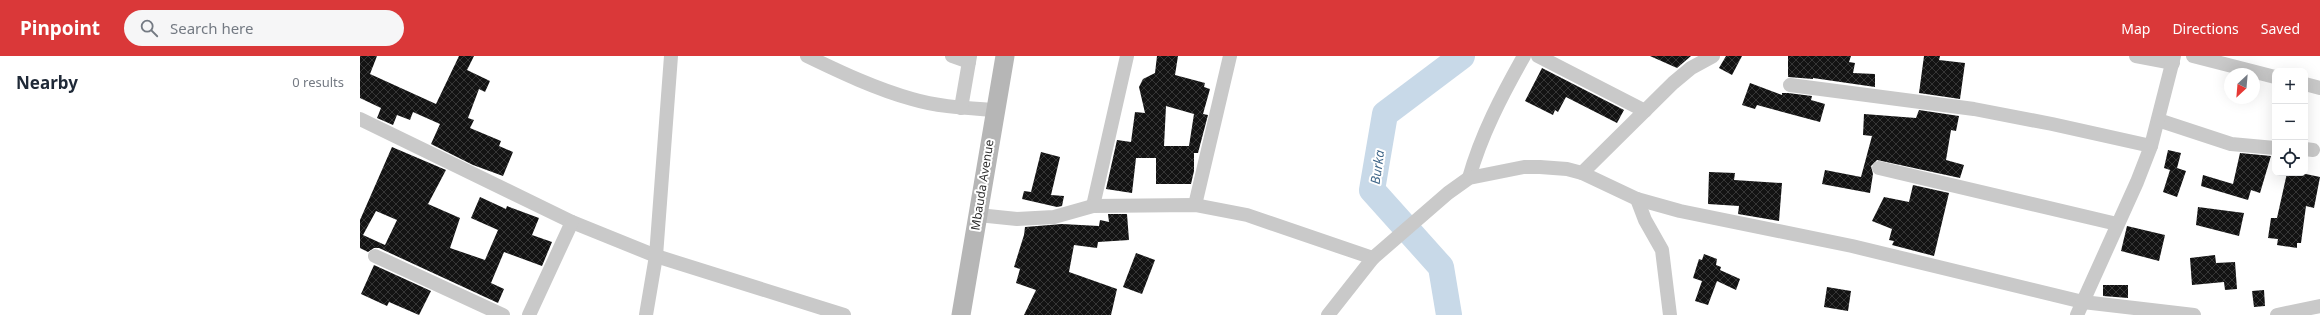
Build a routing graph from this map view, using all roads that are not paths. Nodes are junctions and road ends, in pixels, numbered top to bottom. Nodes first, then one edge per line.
1 (670, 56) edge
2 (806, 56) edge
3 (952, 56) edge
4 (1005, 56) edge
5 (1126, 56) edge
6 (1230, 56) edge
7 (1524, 56) edge
8 (1538, 56) edge
9 (1713, 56) edge
10 (2136, 56) edge
11 (2193, 56) edge
12 (970, 59) edge
13 (2174, 59) edge
14 (2272, 76) edge
15 (1790, 85) dead end
16 (2308, 85) edge
17 (2320, 88) edge
18 (961, 108) junction
19 (994, 110) junction
20 (1645, 111) junction
21 (360, 119) edge
22 (2158, 120) junction
23 (2151, 146) junction
24 (2272, 148) edge
25 (1879, 168) dead end
26 (1582, 173) junction
27 (1470, 178) junction
28 (1637, 199) junction
29 (1195, 205) junction
30 (1093, 206) junction
31 (978, 215) junction
32 (572, 222) junction
33 (2117, 224) junction
34 (375, 256) dead end
35 (656, 256) junction
36 (1373, 258) junction
37 (2083, 302) junction
38 (2320, 306) edge
39 (2300, 313) edge
40 (503, 315) edge
41 (528, 315) edge
42 (646, 315) edge
43 (844, 315) edge
44 (961, 315) edge
45 (1328, 315) edge
46 (1670, 315) edge
47 (2077, 315) edge
48 (2194, 315) edge
49 (2277, 315) edge

1 - 35 street
2 - 18 street
3 - 12 street
4 - 19 street, Mbauda Avenue
5 - 30 street
6 - 29 street
7 - 27 street
8 - 20 street
9 - 20 street
10 - 13 street
11 - 14 street
12 - 18 street
13 - 22 street
15 - 23 street
16 - 17 street
18 - 19 street
19 - 31 street, Mbauda Avenue
20 - 26 street
21 - 32 street
22 - 23 street
22 - 24 street
23 - 33 street
25 - 33 street
26 - 27 street
26 - 28 street
27 - 36 street
28 - 37 street
28 - 46 street
29 - 30 street
29 - 36 street
30 - 31 street
31 - 44 street, Mbauda Avenue
32 - 35 street
32 - 41 street
33 - 37 street
34 - 40 street
35 - 42 street
35 - 43 street
36 - 45 street
37 - 47 street
37 - 48 street
38 - 39 street
39 - 49 street

